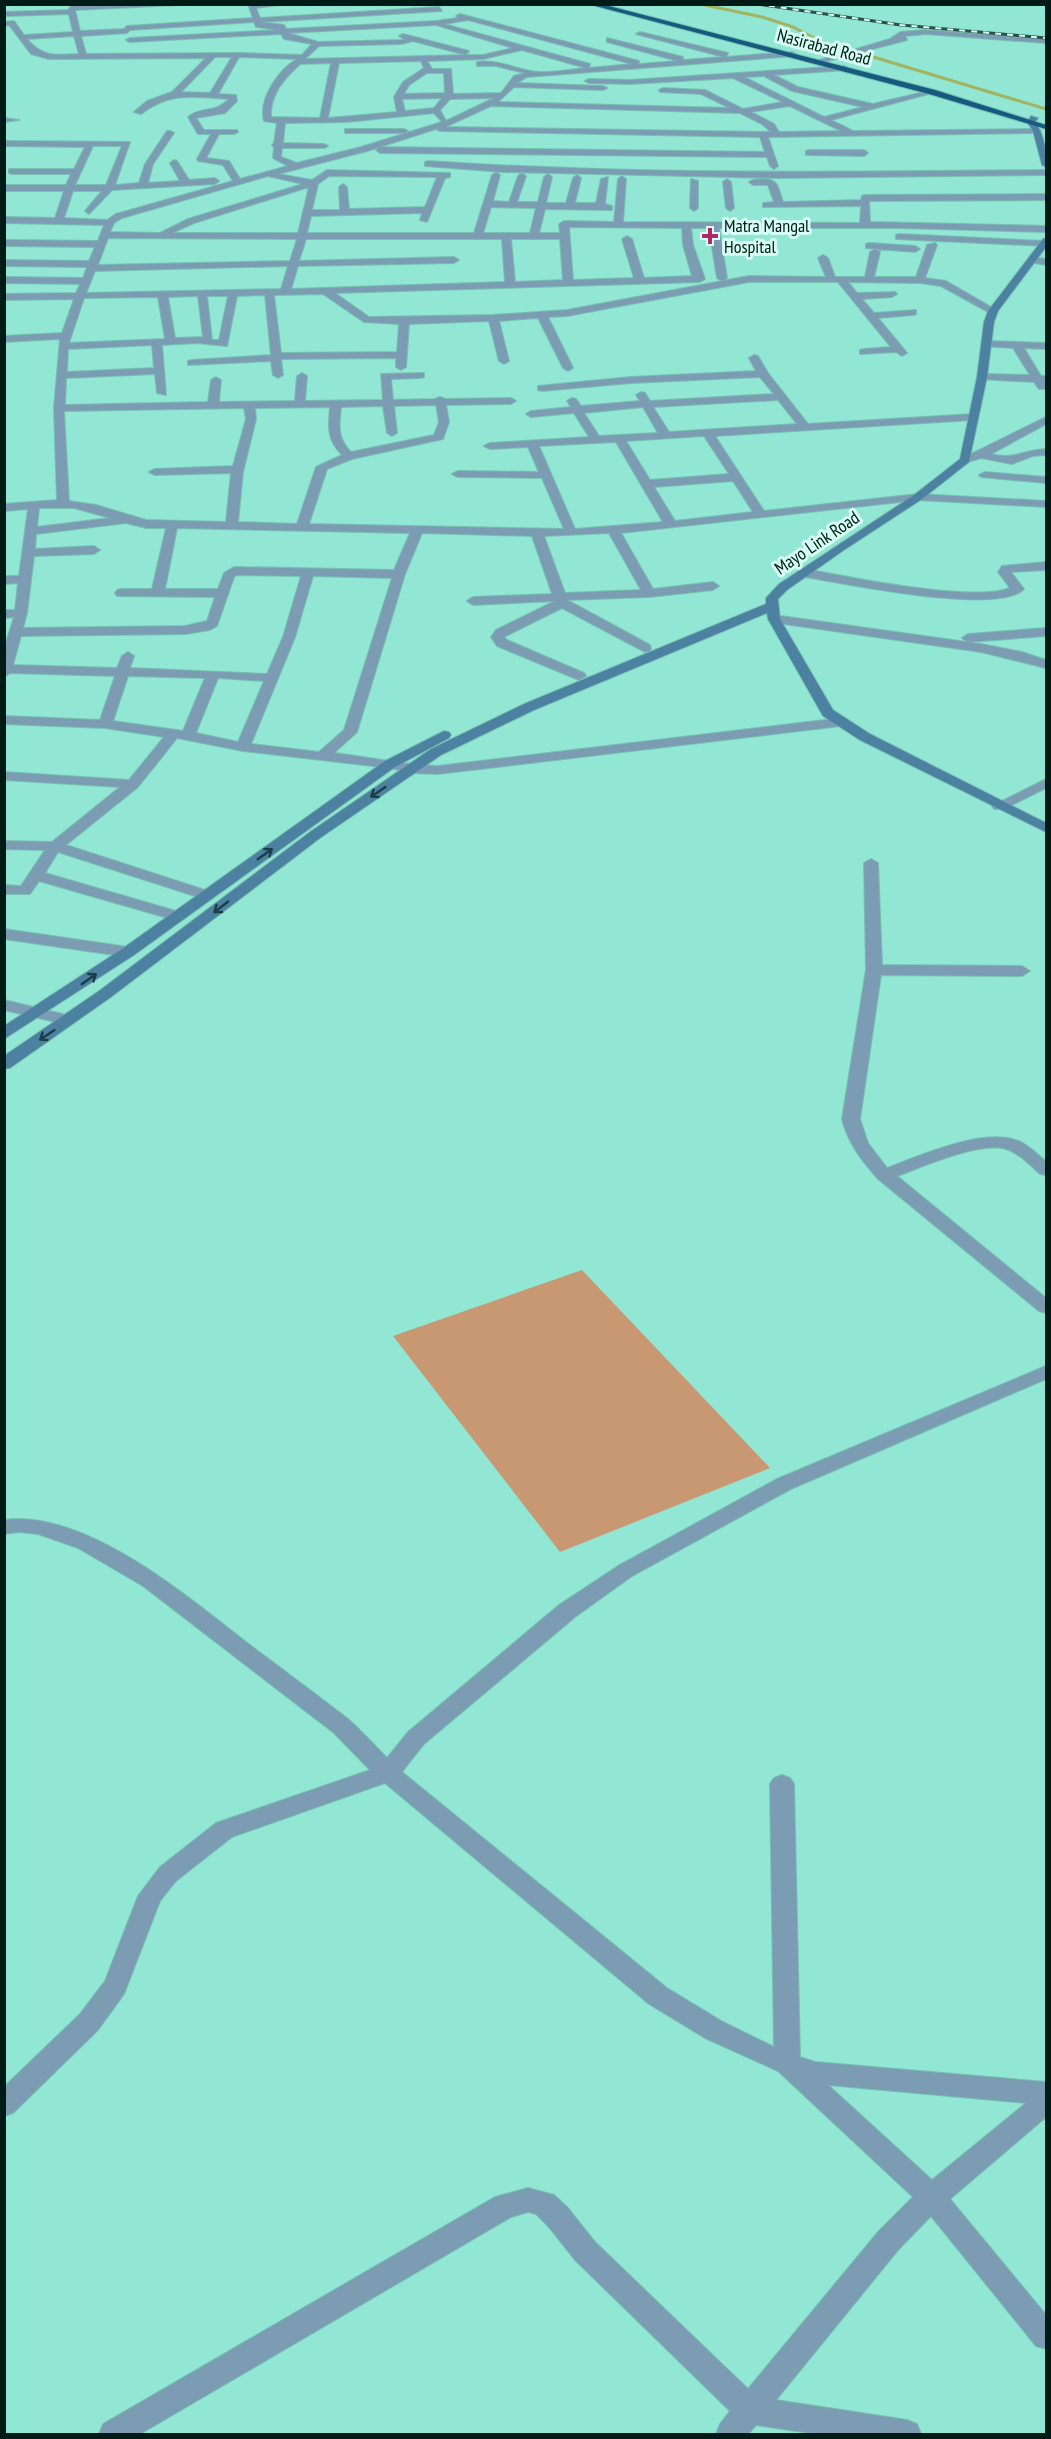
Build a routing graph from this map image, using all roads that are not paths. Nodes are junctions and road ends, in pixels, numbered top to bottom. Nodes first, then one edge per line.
1 (196, 4) edge
2 (284, 4) edge
3 (429, 4) edge
4 (591, 4) edge
5 (608, 4) edge
6 (251, 5) edge
7 (121, 7) junction
8 (438, 9) junction
9 (6, 10) edge
10 (72, 12) junction
11 (470, 18) junction
12 (257, 20) junction
13 (8, 23) edge
14 (436, 23) junction
15 (127, 29) junction
16 (283, 32) junction
17 (77, 33) junction
18 (390, 33) dead end
19 (640, 34) dead end
20 (22, 37) junction
21 (413, 39) junction
22 (130, 40) junction
23 (610, 40) dead end
24 (1047, 41) edge
25 (317, 44) junction
26 (522, 48) junction
27 (792, 54) junction
28 (213, 55) junction
29 (237, 55) junction
30 (135, 56) junction
31 (83, 57) junction
32 (483, 57) junction
33 (738, 59) junction
34 (299, 60) junction
35 (424, 60) junction
36 (823, 61) junction
37 (335, 62) junction
38 (708, 62) junction
39 (696, 63) junction
40 (646, 66) junction
41 (627, 68) junction
42 (844, 68) junction
43 (447, 70) junction
44 (600, 70) junction
45 (426, 71) junction
46 (763, 73) junction
47 (537, 74) junction
48 (733, 75) junction
49 (694, 78) junction
50 (563, 80) dead end
51 (596, 81) junction
52 (510, 85) junction
53 (629, 86) junction
54 (702, 92) junction
55 (932, 92) junction
56 (176, 94) junction
57 (213, 95) junction
58 (503, 95) junction
59 (449, 96) junction
60 (398, 97) junction
61 (625, 99) dead end
62 (792, 103) junction
63 (490, 104) junction
64 (875, 107) junction
65 (622, 108) junction
66 (696, 110) junction
67 (743, 111) junction
68 (138, 112) dead end
69 (437, 112) junction
70 (402, 114) junction
71 (468, 114) junction
72 (824, 119) junction
73 (4, 120) edge
74 (15, 120) dead end
75 (324, 120) junction
76 (1033, 120) junction
77 (281, 121) junction
78 (1047, 123) edge
79 (445, 124) junction
80 (1047, 127) edge
81 (429, 129) junction
82 (337, 131) dead end
83 (1037, 131) junction
84 (216, 132) junction
85 (234, 132) dead end
86 (418, 132) junction
87 (612, 132) junction
88 (853, 132) junction
89 (170, 133) dead end
90 (278, 133) junction
91 (290, 133) dead end
92 (763, 135) junction
93 (777, 135) junction
94 (390, 141) junction
95 (513, 142) dead end
96 (4, 143) edge
97 (26, 143) junction
98 (89, 144) junction
99 (276, 145) junction
100 (324, 146) dead end
101 (364, 149) junction
102 (21, 153) dead end
103 (603, 153) junction
104 (809, 153) dead end
105 (864, 153) junction
106 (772, 155) junction
107 (16, 162) dead end
108 (318, 162) junction
109 (1033, 162) dead end
110 (174, 163) dead end
111 (428, 164) dead end
112 (1046, 164) edge
113 (296, 166) junction
114 (12, 171) junction
115 (78, 172) junction
116 (327, 173) junction
117 (871, 173) junction
118 (1047, 173) edge
119 (266, 174) junction
120 (442, 175) junction
121 (496, 175) junction
122 (601, 175) junction
123 (522, 176) junction
124 (548, 177) junction
125 (577, 178) junction
126 (248, 179) junction
127 (622, 179) junction
128 (237, 180) junction
129 (694, 181) junction
130 (773, 181) junction
131 (727, 182) junction
132 (186, 183) junction
133 (314, 183) junction
134 (938, 184) dead end
135 (949, 184) dead end
136 (4, 186) edge
137 (143, 186) junction
138 (782, 186) dead end
139 (343, 187) dead end
140 (69, 188) junction
141 (109, 188) junction
142 (559, 192) junction
143 (194, 194) junction
144 (1047, 197) edge
145 (865, 203) junction
146 (487, 204) junction
147 (515, 205) junction
148 (542, 205) junction
149 (766, 205) dead end
150 (780, 205) junction
151 (570, 206) junction
152 (600, 206) junction
153 (150, 207) junction
154 (694, 207) dead end
155 (233, 208) junction
156 (730, 208) dead end
157 (428, 210) junction
158 (345, 211) junction
159 (308, 213) junction
160 (170, 214) dead end
161 (517, 215) dead end
162 (119, 216) junction
163 (180, 217) dead end
164 (4, 220) edge
165 (59, 220) junction
166 (191, 220) junction
167 (110, 222) junction
168 (393, 223) junction
169 (607, 224) junction
170 (618, 224) junction
171 (636, 224) junction
172 (686, 224) junction
173 (714, 225) junction
174 (514, 226) dead end
175 (869, 226) junction
176 (1047, 229) edge
177 (162, 235) junction
178 (302, 236) junction
179 (418, 236) junction
180 (478, 236) junction
181 (564, 236) junction
182 (885, 236) dead end
183 (509, 237) junction
184 (534, 237) junction
185 (627, 239) dead end
186 (639, 239) dead end
187 (103, 240) junction
188 (1045, 242) edge
189 (4, 243) edge
190 (872, 249) junction
191 (930, 249) junction
192 (961, 250) dead end
193 (139, 256) dead end
194 (823, 258) dead end
195 (1032, 260) junction
196 (456, 261) junction
197 (1047, 262) edge
198 (4, 263) edge
199 (293, 263) junction
200 (93, 266) junction
201 (136, 266) junction
202 (890, 266) junction
203 (722, 278) junction
204 (749, 279) junction
205 (4, 280) edge
206 (837, 280) junction
207 (869, 280) junction
208 (920, 280) junction
209 (86, 281) junction
210 (640, 281) junction
211 (169, 282) junction
212 (568, 283) junction
213 (697, 284) junction
214 (510, 285) junction
215 (326, 291) junction
216 (269, 292) junction
217 (285, 292) junction
218 (202, 293) junction
219 (233, 293) junction
220 (892, 294) dead end
221 (80, 296) junction
222 (854, 296) junction
223 (4, 297) edge
224 (993, 311) junction
225 (913, 312) dead end
226 (542, 315) junction
227 (870, 316) junction
228 (493, 318) junction
229 (404, 321) junction
230 (4, 339) edge
231 (64, 341) junction
232 (198, 341) junction
233 (157, 342) junction
234 (171, 342) junction
235 (987, 344) junction
236 (1017, 346) junction
237 (1047, 346) edge
238 (864, 352) dead end
239 (402, 355) junction
240 (277, 357) junction
241 (754, 358) dead end
242 (504, 361) dead end
243 (192, 363) dead end
244 (568, 368) dead end
245 (160, 371) junction
246 (62, 375) junction
247 (278, 375) dead end
248 (400, 375) junction
249 (420, 375) dead end
250 (763, 375) junction
251 (302, 376) dead end
252 (982, 377) junction
253 (1042, 379) edge
254 (216, 380) dead end
255 (631, 380) junction
256 (562, 387) junction
257 (542, 388) dead end
258 (1047, 391) edge
259 (162, 393) dead end
260 (781, 397) junction
261 (440, 400) junction
262 (388, 401) junction
263 (511, 401) dead end
264 (336, 403) junction
265 (300, 404) junction
266 (646, 404) junction
267 (213, 405) junction
268 (249, 405) junction
269 (59, 408) junction
270 (578, 410) junction
271 (531, 414) dead end
272 (973, 417) junction
273 (1047, 420) edge
274 (806, 428) junction
275 (707, 432) junction
276 (392, 433) dead end
277 (665, 435) junction
278 (619, 438) junction
279 (596, 440) junction
280 (532, 443) junction
281 (490, 446) dead end
282 (1047, 452) edge
283 (981, 455) junction
284 (349, 456) junction
285 (965, 460) junction
286 (237, 469) junction
287 (155, 472) dead end
288 (458, 474) dead end
289 (546, 475) junction
290 (986, 475) dead end
291 (736, 477) junction
292 (1047, 480) edge
293 (647, 484) junction
294 (979, 490) dead end
295 (1047, 493) edge
296 (918, 497) junction
297 (63, 503) junction
298 (1047, 504) edge
299 (34, 505) junction
300 (4, 507) edge
301 (760, 514) junction
302 (122, 520) junction
303 (172, 525) junction
304 (671, 525) junction
305 (232, 526) junction
306 (302, 527) junction
307 (417, 530) junction
308 (31, 531) junction
309 (614, 531) junction
310 (571, 533) junction
311 (537, 534) junction
312 (94, 550) dead end
313 (28, 553) junction
314 (1047, 566) edge
315 (308, 571) junction
316 (805, 573) junction
317 (399, 574) junction
318 (25, 579) junction
319 (4, 580) edge
320 (713, 586) dead end
321 (158, 592) junction
322 (121, 593) dead end
323 (222, 593) junction
324 (649, 593) junction
325 (561, 600) junction
326 (473, 601) dead end
327 (772, 608) junction
328 (21, 613) junction
329 (4, 614) edge
330 (17, 632) junction
331 (1047, 632) edge
332 (936, 641) junction
333 (645, 648) junction
334 (128, 656) dead end
335 (1047, 664) edge
336 (5, 671) edge
337 (123, 671) junction
338 (213, 674) junction
339 (579, 676) junction
340 (272, 678) junction
341 (4, 720) edge
342 (841, 722) junction
343 (105, 724) junction
344 (181, 735) junction
345 (243, 747) junction
346 (321, 757) junction
347 (390, 764) junction
348 (411, 769) junction
349 (4, 776) edge
350 (1047, 783) edge
351 (133, 784) junction
352 (999, 806) junction
353 (1047, 828) edge
354 (4, 845) edge
355 (55, 846) junction
356 (872, 863) dead end
357 (36, 875) junction
358 (4, 889) edge
359 (206, 895) junction
360 (178, 916) junction
361 (4, 934) edge
362 (128, 952) junction
363 (874, 970) junction
364 (1022, 971) dead end
365 (4, 1005) edge
366 (40, 1012) junction
367 (69, 1020) junction
368 (4, 1034) edge
369 (4, 1064) edge
370 (1047, 1170) edge
371 (884, 1175) junction
372 (1047, 1307) edge
373 (1047, 1372) edge
374 (4, 1527) edge
375 (388, 1773) junction
376 (782, 1784) dead end
377 (787, 2064) junction
378 (1047, 2093) edge
379 (1047, 2102) edge
380 (4, 2105) edge
381 (932, 2197) junction
382 (1047, 2336) edge
383 (749, 2410) junction
384 (113, 2434) edge
385 (730, 2434) edge
386 (907, 2434) edge

1 - 7 street
2 - 6 street
3 - 8 street
4 - 27 highway, Nasirabad Road
5 - 36 highway, Nasirabad Road
6 - 12 street
7 - 10 street
7 - 15 street
8 - 11 street
8 - 12 street
9 - 10 street
9 - 13 street
10 - 17 street
11 - 14 street
11 - 40 street
12 - 15 street
12 - 16 street
13 - 20 street
14 - 16 street
14 - 26 street
15 - 17 street
15 - 22 street
16 - 22 street
16 - 25 street
17 - 20 street
17 - 31 street
18 - 21 street
19 - 33 street
20 - 31 street
21 - 25 street
21 - 32 street
22 - 30 street
23 - 39 street
24 - 36 street
25 - 34 street
26 - 32 street
26 - 44 street
27 - 33 street
27 - 36 highway, Nasirabad Road
28 - 29 street
28 - 30 street
28 - 56 street
29 - 34 street
29 - 57 street
30 - 31 street
32 - 35 street
33 - 38 street
34 - 37 street
34 - 77 street
35 - 37 street
35 - 45 street
36 - 42 highway, Nasirabad Road
36 - 76 highway, Nasirabad Road
37 - 75 street
38 - 39 street
38 - 48 street
39 - 40 street
40 - 41 street
41 - 44 street
41 - 53 street
42 - 46 street
42 - 55 highway, Nasirabad Road
43 - 45 street
43 - 47 street
43 - 59 street
44 - 47 street
44 - 51 street
45 - 60 street
46 - 48 street
46 - 64 street
47 - 52 street
48 - 49 street
48 - 62 street
49 - 53 street
49 - 54 street
50 - 51 street
51 - 53 street
52 - 53 street
52 - 58 street
53 - 54 street
54 - 66 street
54 - 67 street
55 - 64 street
55 - 76 highway, Nasirabad Road
56 - 57 street
56 - 68 street
57 - 84 street
58 - 59 street
58 - 63 street
59 - 60 street
59 - 69 street
60 - 70 street
61 - 65 street
62 - 67 street
62 - 72 street
63 - 65 street
63 - 71 street
64 - 72 street
65 - 66 street
66 - 67 street
67 - 93 street
69 - 70 street
69 - 71 street
69 - 79 street
70 - 75 street
71 - 79 street
72 - 88 street
73 - 74 street
75 - 77 street
76 - 78 highway, Nasirabad Road
76 - 80 highway, Nasirabad Road
76 - 83 street
77 - 90 street
79 - 81 street
81 - 86 street
81 - 87 street
82 - 86 street
83 - 88 street
83 - 112 street
84 - 85 street
84 - 128 street
86 - 94 street
87 - 92 street
87 - 103 street
88 - 93 street
88 - 105 street
89 - 137 street
90 - 91 street
90 - 99 street
92 - 93 street
92 - 106 street
94 - 95 street
94 - 101 street
96 - 97 street
97 - 98 street
97 - 102 street
98 - 115 street
98 - 141 street
99 - 100 street
99 - 113 street
101 - 103 street
101 - 108 street
103 - 106 street
103 - 122 street
104 - 105 street
105 - 117 street
106 - 130 street
107 - 114 street
108 - 113 street
108 - 116 street
109 - 112 street
110 - 132 street
111 - 122 street
113 - 119 street
114 - 115 street
114 - 136 street
115 - 140 street
116 - 120 street
116 - 133 street
117 - 118 street
117 - 130 street
119 - 126 street
119 - 133 street
120 - 121 street
120 - 157 street
121 - 123 street
121 - 146 street
122 - 125 street
122 - 127 street
122 - 130 street
122 - 152 street
123 - 124 street
123 - 147 street
124 - 125 street
124 - 142 street
125 - 142 street
126 - 128 street
126 - 143 street
127 - 129 street
127 - 170 street
128 - 132 street
129 - 131 street
129 - 154 street
130 - 131 street
130 - 138 street
130 - 150 street
131 - 156 street
132 - 137 street
133 - 155 street
133 - 159 street
134 - 135 street
136 - 140 street
137 - 141 street
139 - 158 street
140 - 141 street
140 - 165 street
141 - 162 street
142 - 148 street
142 - 151 street
143 - 153 street
143 - 155 street
144 - 145 street
145 - 150 street
145 - 175 street
146 - 147 street
146 - 180 street
147 - 148 street
147 - 161 street
148 - 151 street
148 - 184 street
149 - 150 street
151 - 152 street
152 - 169 street
153 - 160 street
153 - 162 street
155 - 166 street
157 - 168 street
157 - 179 street
158 - 159 street
158 - 168 street
159 - 178 street
162 - 167 street
163 - 166 street
164 - 165 street
165 - 167 street
166 - 177 street
167 - 187 street
168 - 178 street
168 - 179 street
169 - 170 street
169 - 181 street
170 - 171 street
171 - 172 street
171 - 186 street
172 - 173 street
172 - 213 street
173 - 175 street
173 - 203 street
174 - 183 street
175 - 176 street
175 - 190 street
177 - 178 street
177 - 187 street
178 - 199 street
179 - 196 street
180 - 183 street
180 - 196 street
181 - 184 street
181 - 212 street
182 - 188 street
183 - 184 street
183 - 214 street
185 - 210 street
187 - 189 street
187 - 200 street
188 - 195 street
190 - 191 street
190 - 202 street
190 - 207 street
191 - 192 street
191 - 202 street
191 - 208 street
193 - 201 street
194 - 206 street
195 - 197 street
195 - 224 street
196 - 199 street
196 - 214 street
196 - 215 street
198 - 200 street
199 - 211 street
199 - 217 street
200 - 201 street
200 - 209 street
201 - 211 street
202 - 207 street
202 - 208 street
203 - 204 street
203 - 213 street
204 - 206 street
204 - 213 street
205 - 209 street
206 - 207 street
206 - 222 street
208 - 224 street
209 - 221 street
210 - 212 street
210 - 213 street
211 - 218 street
211 - 221 street
211 - 234 street
212 - 214 street
213 - 226 street
215 - 217 street
215 - 229 street
216 - 217 street
216 - 219 street
216 - 240 street
218 - 219 street
218 - 232 street
219 - 232 street
220 - 222 street
221 - 223 street
221 - 231 street
222 - 227 street
224 - 235 street
225 - 227 street
226 - 228 street
226 - 244 street
227 - 238 street
228 - 229 street
228 - 242 street
229 - 239 street
230 - 231 street
231 - 233 street
231 - 246 street
232 - 234 street
233 - 234 street
233 - 245 street
235 - 236 street
235 - 252 street
236 - 237 street
236 - 253 street
239 - 240 street
239 - 248 street
240 - 243 street
240 - 247 street
241 - 250 street
245 - 246 street
245 - 259 street
246 - 269 street
248 - 249 street
248 - 262 street
250 - 255 street
250 - 260 street
251 - 265 street
252 - 253 street
252 - 272 street
253 - 258 street
254 - 267 street
255 - 256 street
255 - 266 street
256 - 257 street
256 - 270 street
260 - 266 street
260 - 274 street
261 - 262 street
261 - 263 street
261 - 284 street
262 - 264 street
262 - 276 street
264 - 265 street
264 - 284 street
265 - 268 street
266 - 270 street
266 - 277 street
267 - 268 street
267 - 269 street
268 - 286 street
269 - 297 street
270 - 271 street
270 - 279 street
272 - 274 street
272 - 285 street
273 - 283 street
274 - 275 street
275 - 277 street
275 - 291 street
277 - 278 street
278 - 279 street
278 - 293 street
279 - 280 street
280 - 281 street
280 - 289 street
282 - 283 street
283 - 285 street
284 - 306 street
285 - 296 street, Mayo Link Road
286 - 287 street
286 - 305 street
288 - 289 street
289 - 310 street
290 - 292 street
291 - 293 street
291 - 301 street
293 - 304 street
294 - 295 street
296 - 298 street
296 - 301 street
296 - 316 street, Mayo Link Road
297 - 299 street
297 - 302 street
299 - 300 street
299 - 308 street
301 - 304 street
302 - 303 street
302 - 308 street
303 - 305 street
303 - 321 street
304 - 309 street
305 - 306 street
306 - 307 street
307 - 311 street
307 - 317 street
308 - 313 street
309 - 310 street
309 - 324 street
310 - 311 street
311 - 325 street
312 - 313 street
313 - 318 street
314 - 316 street
315 - 317 street
315 - 323 street
315 - 340 street
316 - 327 street, Mayo Link Road
317 - 346 street
318 - 319 street
318 - 328 street
320 - 324 street
321 - 322 street
321 - 323 street
323 - 330 street
324 - 325 street
325 - 326 street
325 - 333 street
325 - 339 street
327 - 332 street
327 - 333 street
327 - 342 street
327 - 348 street
328 - 329 street
328 - 330 street
330 - 336 street
331 - 332 street
332 - 335 street
333 - 339 street
334 - 337 street
336 - 337 street
337 - 338 street
337 - 343 street
338 - 340 street
338 - 344 street
339 - 347 street
340 - 345 street
341 - 343 street
342 - 348 street
342 - 352 street
343 - 344 street
344 - 345 street
344 - 351 street
345 - 346 street
346 - 347 street
347 - 348 street
359 -> 347 street
348 -> 367 street
349 - 351 street
350 - 352 street
351 - 355 street
352 - 353 street
354 - 355 street
355 - 357 street
355 - 359 street
356 - 363 street
357 - 358 street
357 - 360 street
359 - 360 street
360 - 362 street
361 - 362 street
366 -> 362 street
363 - 364 street
363 - 371 street
365 - 366 street
366 - 367 street
366 - 368 street
367 -> 369 street
370 - 371 street
371 - 372 street
373 - 375 street
374 - 375 street
375 - 377 street
375 - 380 street
376 - 377 street
377 - 378 street
377 - 381 street
379 - 381 street
381 - 382 street
381 - 383 street
383 - 384 street
383 - 385 street
383 - 386 street

